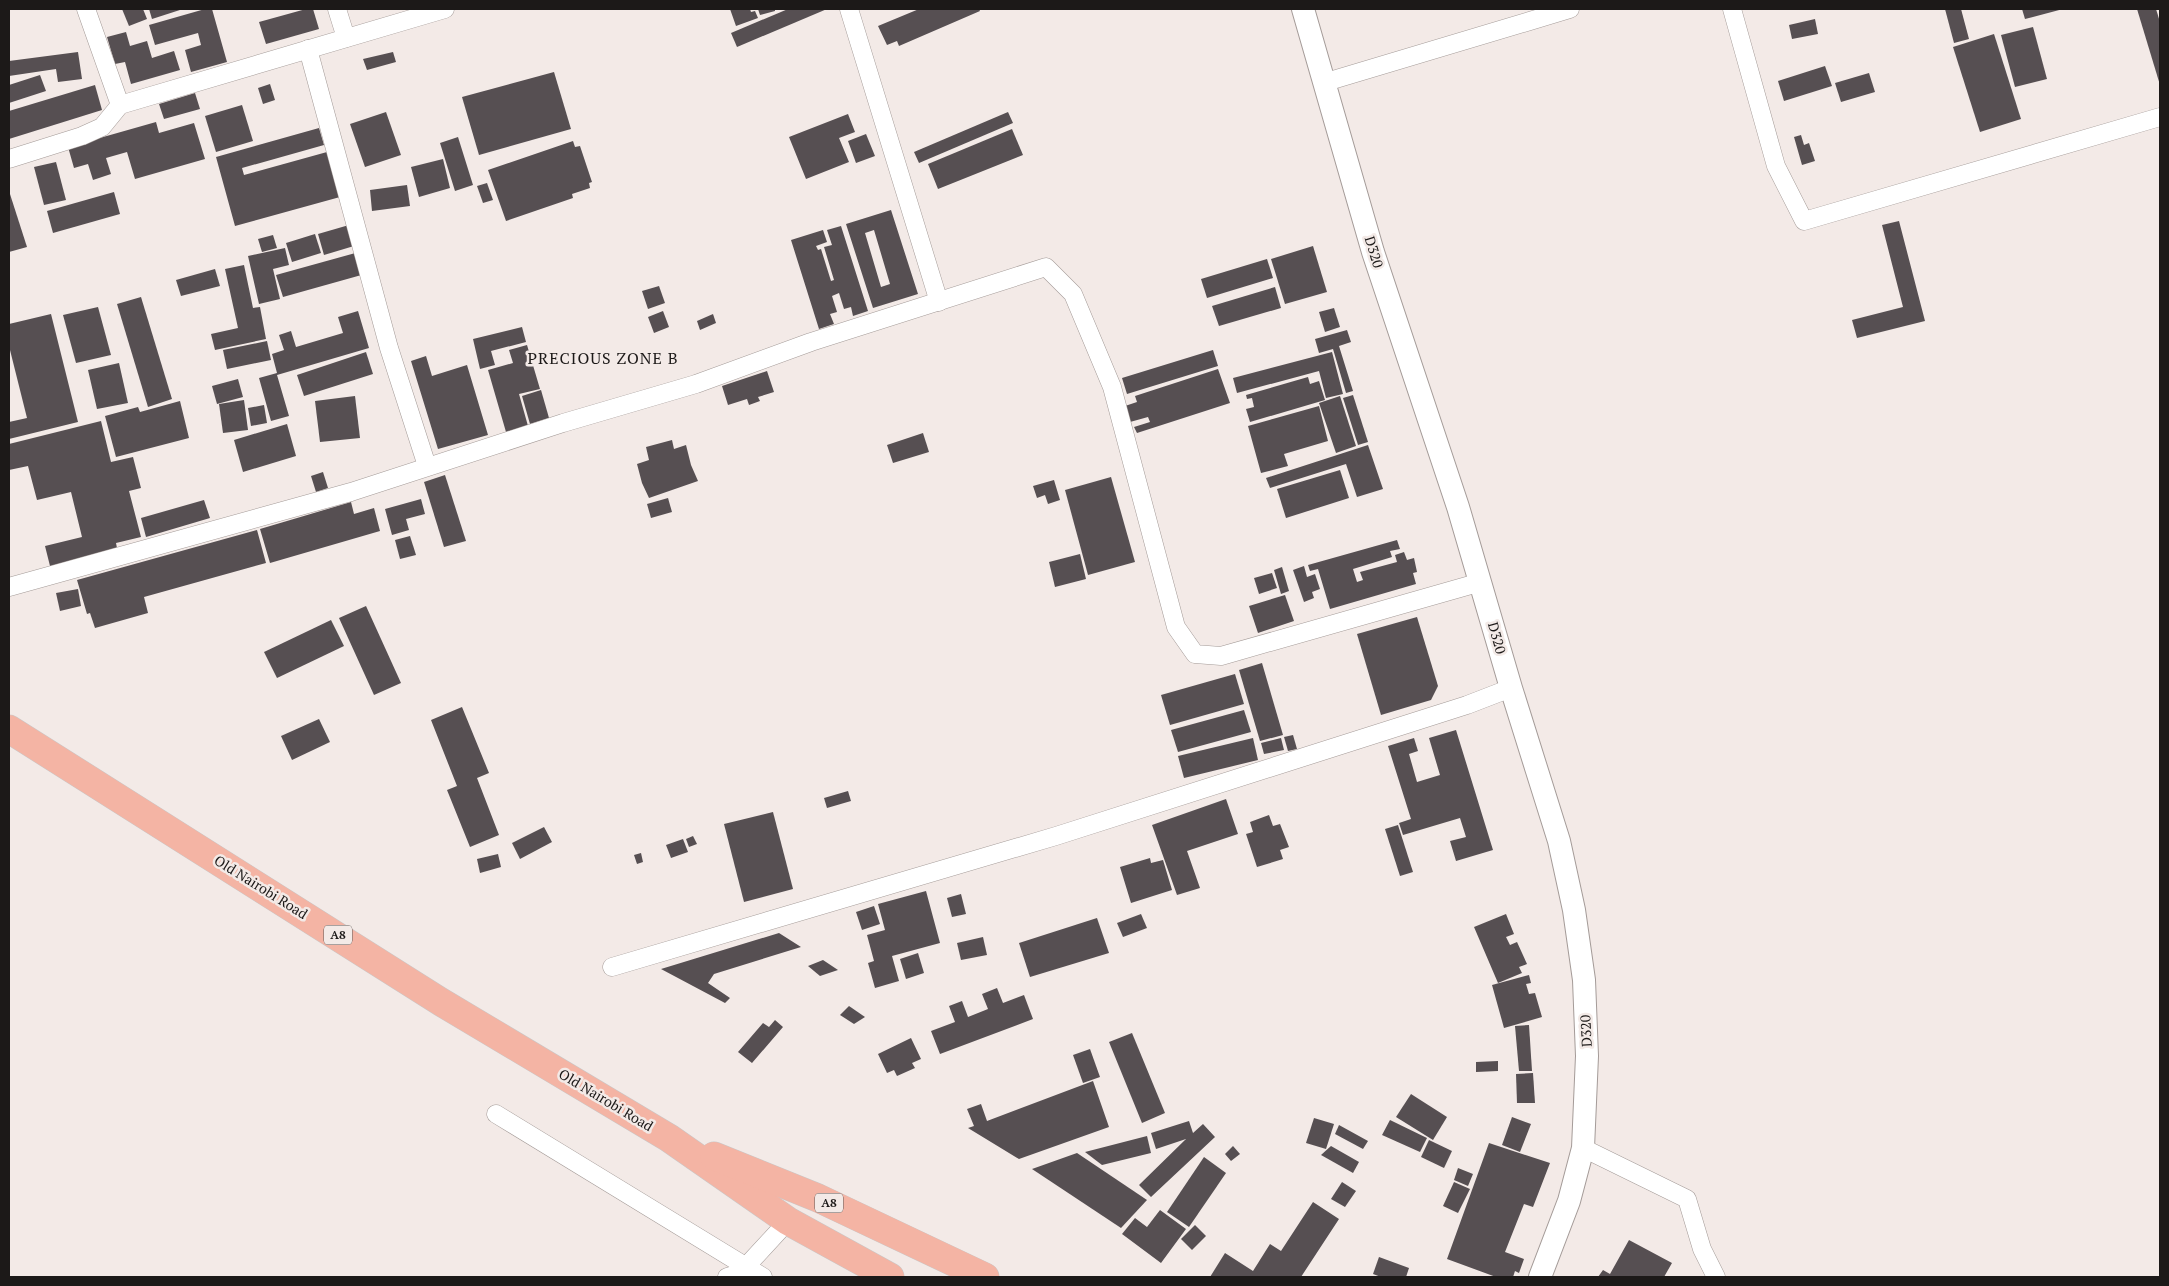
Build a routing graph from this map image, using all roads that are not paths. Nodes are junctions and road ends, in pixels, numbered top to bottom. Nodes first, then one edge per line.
1 (86, 9) edge
2 (337, 9) edge
3 (445, 9) edge
4 (849, 9) edge
5 (1303, 9) edge
6 (1570, 9) edge
7 (1732, 9) edge
8 (346, 38) junction
9 (308, 49) junction
10 (1326, 82) junction
11 (120, 105) junction
12 (2160, 117) edge
13 (9, 159) edge
14 (939, 302) junction
15 (427, 466) junction
16 (1481, 582) junction
17 (9, 586) edge
18 (1511, 688) junction
19 (9, 729) edge
20 (612, 967) dead end
21 (496, 1114) dead end
22 (669, 1138) junction
23 (1582, 1148) junction
24 (788, 1221) junction
25 (746, 1267) junction
26 (727, 1277) edge
27 (763, 1277) edge
28 (890, 1277) edge
29 (986, 1277) edge
30 (1540, 1277) edge
31 (1716, 1277) edge

1 - 11 street
2 - 8 street
3 - 8 street
4 - 14 street
5 - 10 street, D320 / D320
6 - 10 street
7 - 12 street
8 - 9 street
9 - 11 street
9 - 15 street
10 - 16 street, D320 / D320
11 - 13 street
14 - 15 street
14 - 16 street
15 - 17 street
16 - 18 street, D320 / D320
18 - 20 street
18 - 23 street, D320 / D320
19 - 22 highway, Old Nairobi Road / A8
21 - 25 street
22 - 24 highway, Old Nairobi Road / A8
22 - 29 highway, Old Nairobi Road / A8
23 - 30 street, D320 / D320
23 - 31 street
24 - 25 street
24 - 28 highway, Old Nairobi Road / A8
25 - 26 street
25 - 27 street

